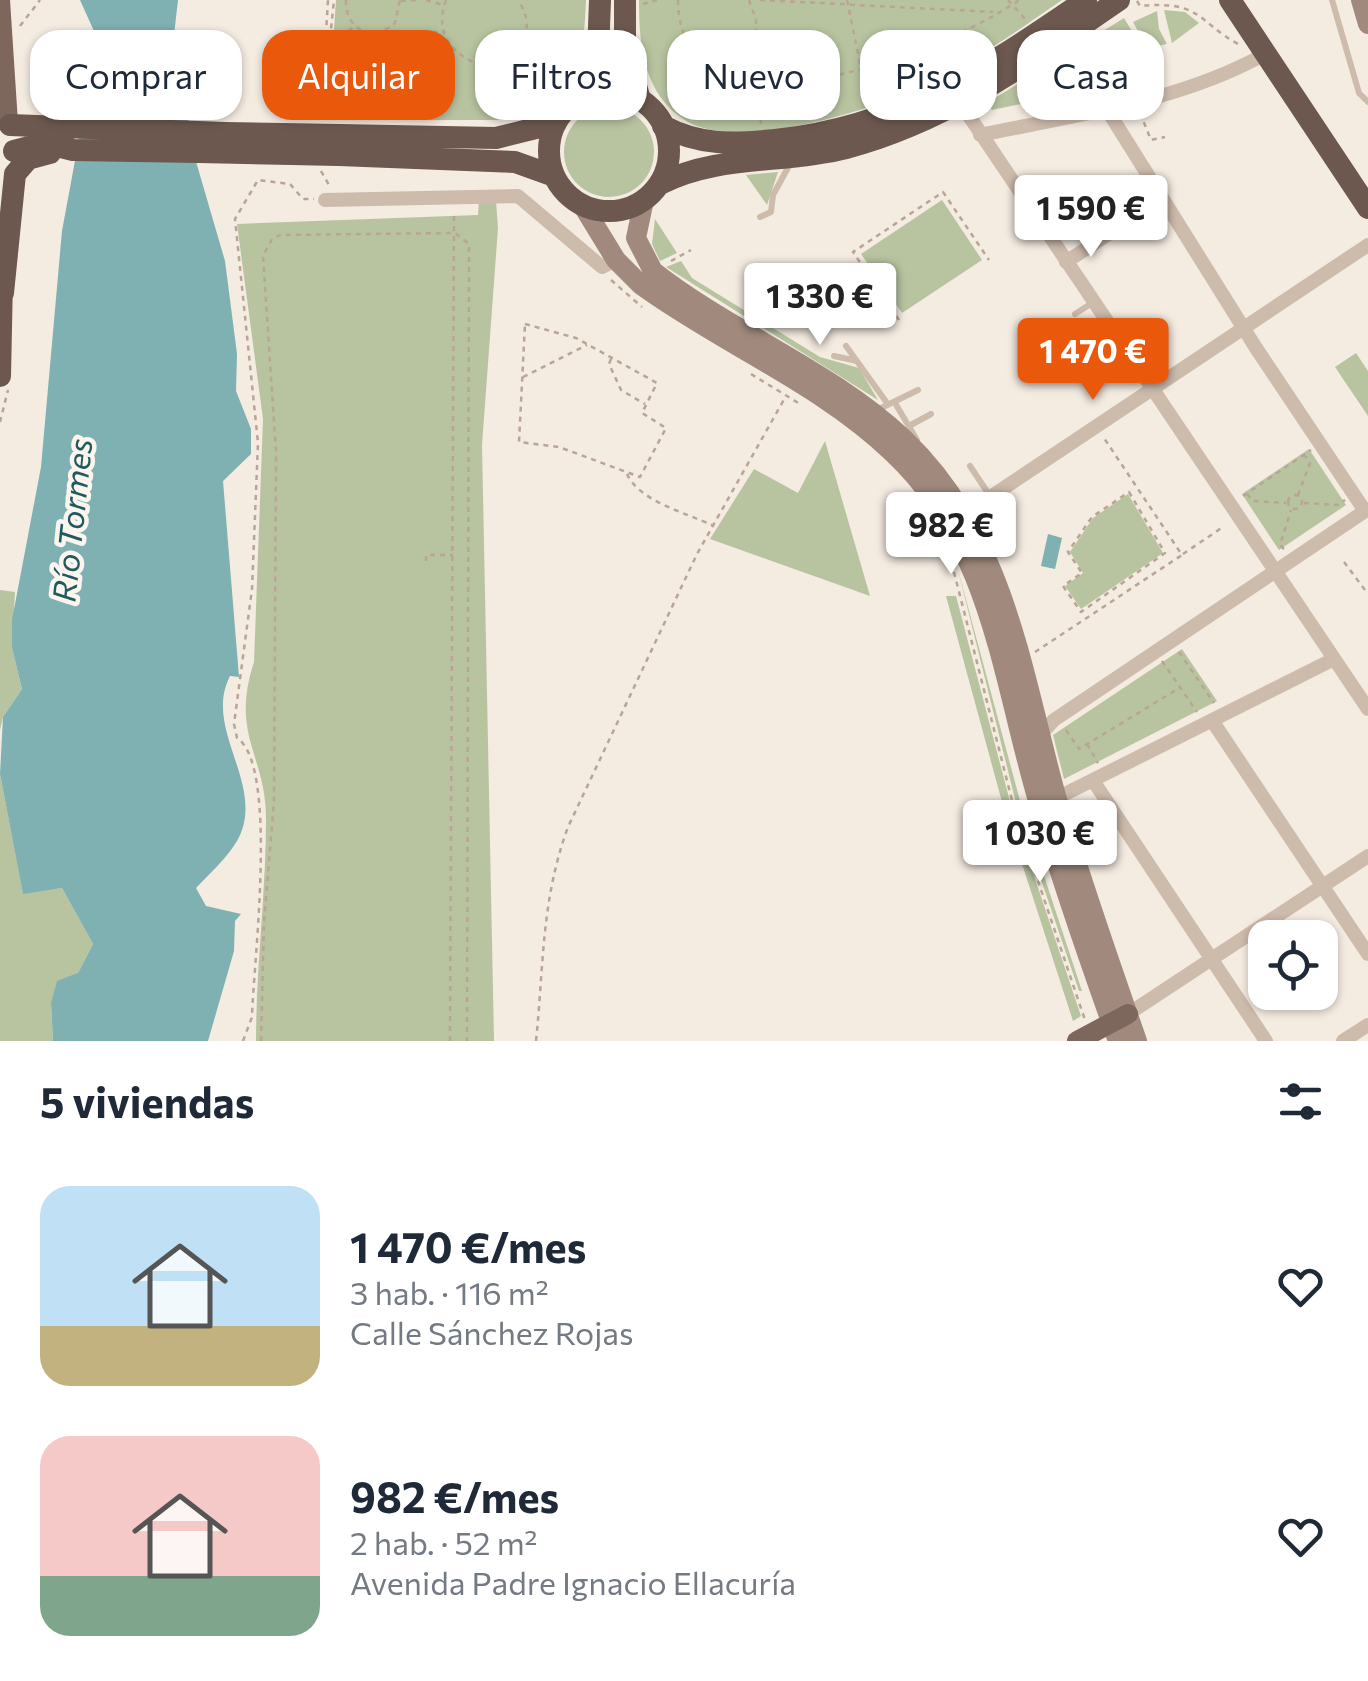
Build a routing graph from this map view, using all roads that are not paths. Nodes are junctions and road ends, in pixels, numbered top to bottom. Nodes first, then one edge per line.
1 (0, 0) edge
2 (600, 0) edge
3 (1086, 0) edge
4 (1119, 0) edge
5 (1230, 0) edge
6 (1332, 0) edge
7 (1361, 0) edge
8 (631, 2) edge
9 (1368, 24) edge
10 (599, 30) edge
11 (627, 30) edge
12 (1265, 54) junction
13 (997, 80) edge
14 (4, 91) junction
15 (1164, 93) edge
16 (1368, 102) edge
17 (647, 108) edge
18 (558, 120) edge
19 (921, 120) edge
20 (971, 120) edge
21 (1050, 120) edge
22 (1113, 120) edge
23 (6, 122) edge
24 (556, 123) junction
25 (663, 126) junction
26 (336, 135) junction
27 (980, 135) junction
28 (64, 141) junction
29 (789, 158) junction
30 (4, 166) edge
31 (554, 176) junction
32 (652, 192) junction
33 (328, 194) road end
34 (1161, 199) junction
35 (583, 206) junction
36 (1368, 208) edge
37 (760, 217) dead end
38 (1368, 245) edge
39 (1066, 262) junction
40 (609, 264) junction
41 (0, 266) edge
42 (3, 293) junction
43 (1093, 302) junction
44 (1075, 314) dead end
45 (1245, 327) junction
46 (1118, 340) junction
47 (846, 346) dead end
48 (1100, 352) dead end
49 (834, 356) dead end
50 (861, 362) junction
51 (0, 376) edge
52 (918, 390) dead end
53 (1152, 390) junction
54 (885, 406) junction
55 (931, 414) dead end
56 (910, 426) junction
57 (970, 466) dead end
58 (935, 472) junction
59 (990, 498) junction
60 (1366, 510) edge
61 (966, 514) junction
62 (1274, 571) junction
63 (1334, 659) junction
64 (1368, 709) edge
65 (1214, 722) junction
66 (1048, 723) junction
67 (1094, 782) junction
68 (1048, 802) junction
69 (1368, 856) edge
70 (1322, 886) junction
71 (1368, 954) edge
72 (1211, 959) junction
73 (1368, 1024) edge
74 (1119, 1027) edge
75 (1078, 1041) edge
76 (1137, 1041) edge
77 (1266, 1041) edge
78 (1343, 1041) edge

1 - 14 main road
2 - 10 highway
3 - 25 highway
4 - 13 highway
5 - 12 highway
6 - 16 lane
7 - 9 main road
8 - 11 highway
12 - 15 street
12 - 36 highway
14 - 23 main road
14 - 28 main road
17 - 25 highway
18 - 24 highway
19 - 29 highway
20 - 27 street
21 - 27 street
22 - 34 street
23 - 28 highway
23 - 30 highway
24 - 26 highway
24 - 31 highway
25 - 32 highway
26 - 28 highway, bridge
26 - 31 highway
27 - 39 street
28 - 30 highway
28 - 42 highway
29 - 32 highway
29 - 37 lane
31 - 35 highway
32 - 35 highway
32 - 54 main road
33 - 40 street
34 - 39 street
34 - 45 street
35 - 40 main road
38 - 45 street
39 - 43 street
40 - 68 main road
41 - 42 highway
42 - 51 highway
43 - 44 lane
43 - 46 street
45 - 53 street
45 - 60 street
46 - 48 lane
46 - 53 street
47 - 50 lane
49 - 50 lane
50 - 54 lane
52 - 54 lane
53 - 59 street
53 - 62 street
54 - 56 lane
54 - 58 main road
55 - 56 lane
56 - 58 lane
57 - 59 lane
58 - 61 main road
59 - 61 street
60 - 62 street
61 - 66 main road
62 - 63 street
62 - 66 street
63 - 64 street
63 - 65 street
65 - 67 street
65 - 70 street
66 - 68 main road
67 - 68 street
67 - 72 street
68 - 74 main road
69 - 70 street
70 - 71 street
70 - 72 street
72 - 74 street
72 - 77 street
73 - 78 street
74 - 75 main road
74 - 76 main road

